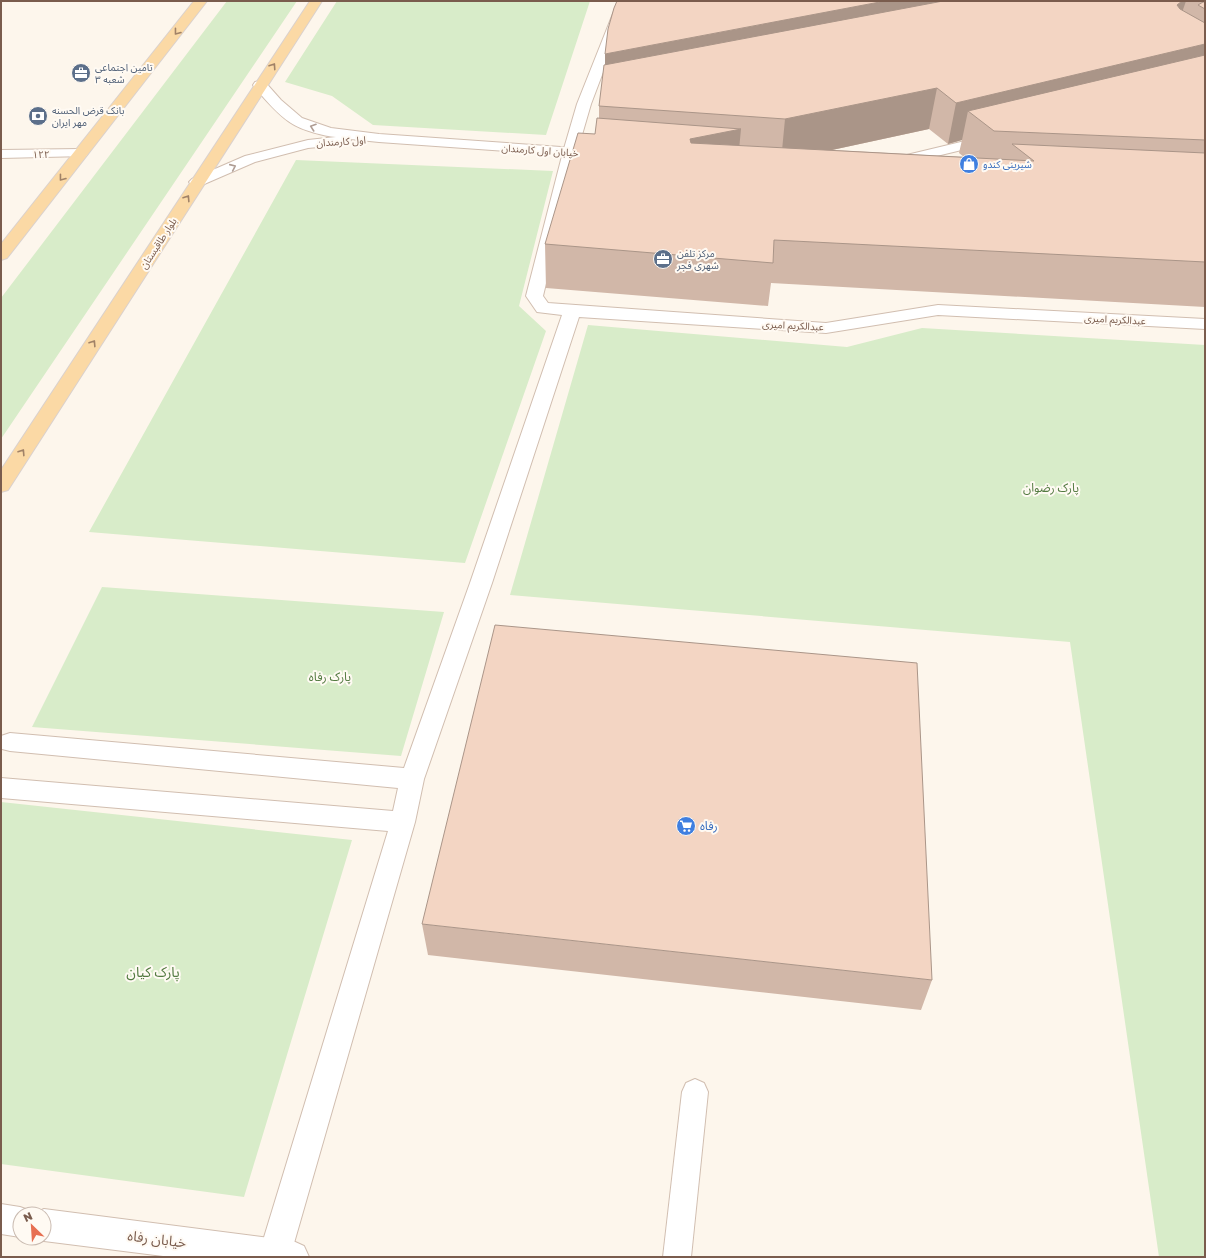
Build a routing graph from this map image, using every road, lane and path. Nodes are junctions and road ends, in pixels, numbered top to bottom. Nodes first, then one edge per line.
1 (201, 1) edge
2 (316, 1) edge
3 (624, 1) edge
4 (260, 85) junction
5 (600, 101) edge
6 (584, 104) junction
7 (1006, 135) edge
8 (379, 138) junction
9 (570, 152) junction
10 (81, 153) junction
11 (1, 154) edge
12 (617, 155) edge
13 (900, 175) edge
14 (197, 182) junction
15 (1, 255) edge
16 (572, 311) junction
17 (1205, 324) edge
18 (1, 485) edge
19 (10, 742) dead end
20 (412, 779) junction
21 (1, 788) edge
22 (403, 822) junction
23 (695, 1092) dead end
24 (1, 1219) edge
25 (12, 1221) edge
26 (52, 1226) edge
27 (281, 1256) edge
28 (677, 1257) edge

1 -> 10 main road
4 -> 2 main road, بلوار طاقبستان
3 - 6 street
8 -> 4 street, اول کارمندان
4 - 14 main road, بلوار طاقبستان
5 - 6 street
6 - 9 street
7 - 13 street
8 - 9 street, خیابان اول کارمندان
14 -> 8 street, اول کارمندان
9 - 12 street, خیابان اول کارمندان
9 - 16 street, عبدالکریم امیری
10 - 11 street, ۱۲۲
10 -> 15 main road
18 -> 14 main road, بلوار طاقبستان
16 - 17 street, عبدالکریم امیری
16 - 20 street
19 - 20 street
20 - 22 street
21 - 22 street
22 - 27 street
23 - 28 lane
24 - 25 street
26 - 27 street, خیابان رفاه

